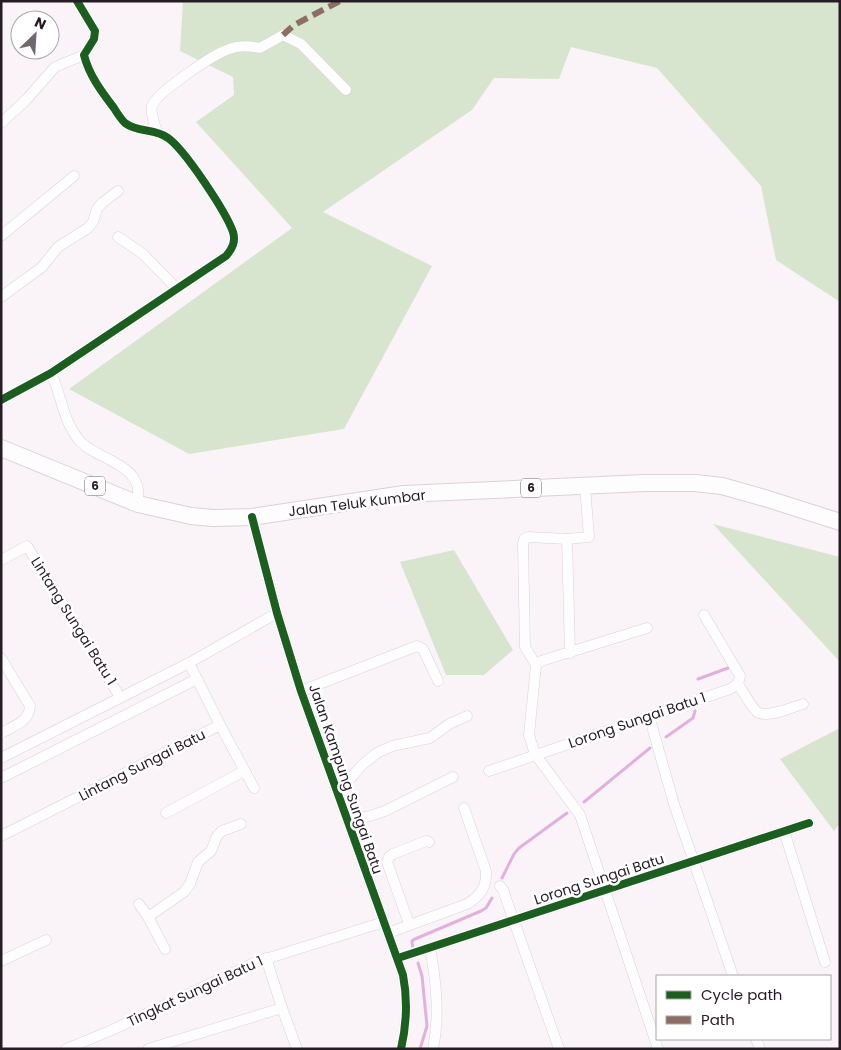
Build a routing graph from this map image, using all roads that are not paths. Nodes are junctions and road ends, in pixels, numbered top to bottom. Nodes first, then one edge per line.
1 (77, 1) edge
2 (84, 55) junction
3 (346, 90) dead end
4 (1, 123) edge
5 (157, 132) junction
6 (74, 176) dead end
7 (118, 191) dead end
8 (1, 236) edge
9 (118, 237) dead end
10 (176, 288) junction
11 (1, 297) edge
12 (51, 373) junction
13 (1, 400) edge
14 (1, 448) edge
15 (585, 486) junction
16 (138, 504) junction
17 (252, 516) junction
18 (840, 522) edge
19 (567, 539) junction
20 (1, 560) edge
21 (277, 613) junction
22 (704, 615) dead end
23 (647, 628) dead end
24 (570, 653) junction
25 (1, 658) edge
26 (189, 663) junction
27 (536, 665) junction
28 (197, 679) junction
29 (438, 681) dead end
30 (738, 684) junction
31 (302, 691) junction
32 (120, 697) junction
33 (803, 704) dead end
34 (467, 716) dead end
35 (649, 716) junction
36 (220, 725) junction
37 (1, 733) edge
38 (535, 754) junction
39 (1, 758) edge
40 (244, 771) junction
41 (489, 771) dead end
42 (453, 777) dead end
43 (1, 778) edge
44 (335, 786) junction
45 (254, 788) dead end
46 (464, 808) dead end
47 (166, 813) dead end
48 (347, 820) junction
49 (809, 823) dead end
50 (241, 824) dead end
51 (784, 831) junction
52 (1, 836) edge
53 (429, 842) dead end
54 (694, 861) junction
55 (493, 884) junction
56 (604, 890) junction
57 (139, 904) dead end
58 (148, 917) junction
59 (515, 920) junction
60 (384, 922) junction
61 (409, 924) junction
62 (388, 933) junction
63 (46, 940) dead end
64 (430, 948) junction
65 (166, 949) dead end
66 (266, 958) junction
67 (398, 958) junction
68 (1, 961) edge
69 (825, 962) dead end
70 (733, 975) edge
71 (282, 1008) junction
72 (656, 1048) edge
73 (66, 1049) edge
74 (148, 1049) edge
75 (297, 1049) edge
76 (401, 1049) edge
77 (433, 1049) edge
78 (559, 1049) edge

1 - 2 street
2 - 4 street
2 - 5 street
3 - 5 street
5 - 10 street
6 - 8 street
7 - 11 street
9 - 10 street
10 - 12 street
12 - 13 street
12 - 16 street
14 - 16 main road, Jalan Teluk Kumbar / 6
15 - 17 main road, Jalan Teluk Kumbar / 6
15 - 18 main road, Jalan Teluk Kumbar / 6
15 - 19 street
16 - 17 main road, Jalan Teluk Kumbar / 6
17 - 21 street, Jalan Kampung Sungai Batu
19 - 24 street
19 - 27 street
20 - 32 street, Lintang Sungai Batu 1
21 - 26 street
21 - 31 street, Jalan Kampung Sungai Batu
22 - 30 street
23 - 24 street
24 - 27 street
25 - 37 street
26 - 28 street, Lintang Sungai Batu
26 - 32 street
27 - 38 street
28 - 36 street, Lintang Sungai Batu
28 - 43 street
29 - 31 street
30 - 33 street
30 - 35 street, Lorong Sungai Batu 1
31 - 44 street, Jalan Kampung Sungai Batu
32 - 39 street
34 - 44 street
35 - 38 street, Lorong Sungai Batu 1
35 - 54 street
36 - 40 street
36 - 52 street, Lintang Sungai Batu
38 - 41 street, Lorong Sungai Batu 1
38 - 56 street
40 - 45 street
40 - 47 street
42 - 48 street
44 - 48 street, Jalan Kampung Sungai Batu
46 - 55 street
48 - 60 street, Jalan Kampung Sungai Batu
49 - 51 street, Lorong Sungai Batu
50 - 58 street
51 - 54 street, Lorong Sungai Batu
51 - 69 street
53 - 61 street
54 - 56 street, Lorong Sungai Batu
54 - 70 street
55 - 59 street
55 - 61 street
56 - 59 street, Lorong Sungai Batu
56 - 72 street
57 - 58 street
58 - 65 street
59 - 64 street, Lorong Sungai Batu
59 - 78 street
60 - 62 street, Jalan Kampung Sungai Batu
60 - 66 street, Tingkat Sungai Batu 1
61 - 62 street
62 - 67 street, Jalan Kampung Sungai Batu
63 - 68 street
64 - 67 street, Lorong Sungai Batu
64 - 77 street
66 - 71 street
66 - 73 street, Tingkat Sungai Batu 1
67 - 76 street, Jalan Kampung Sungai Batu
71 - 74 street
71 - 75 street

